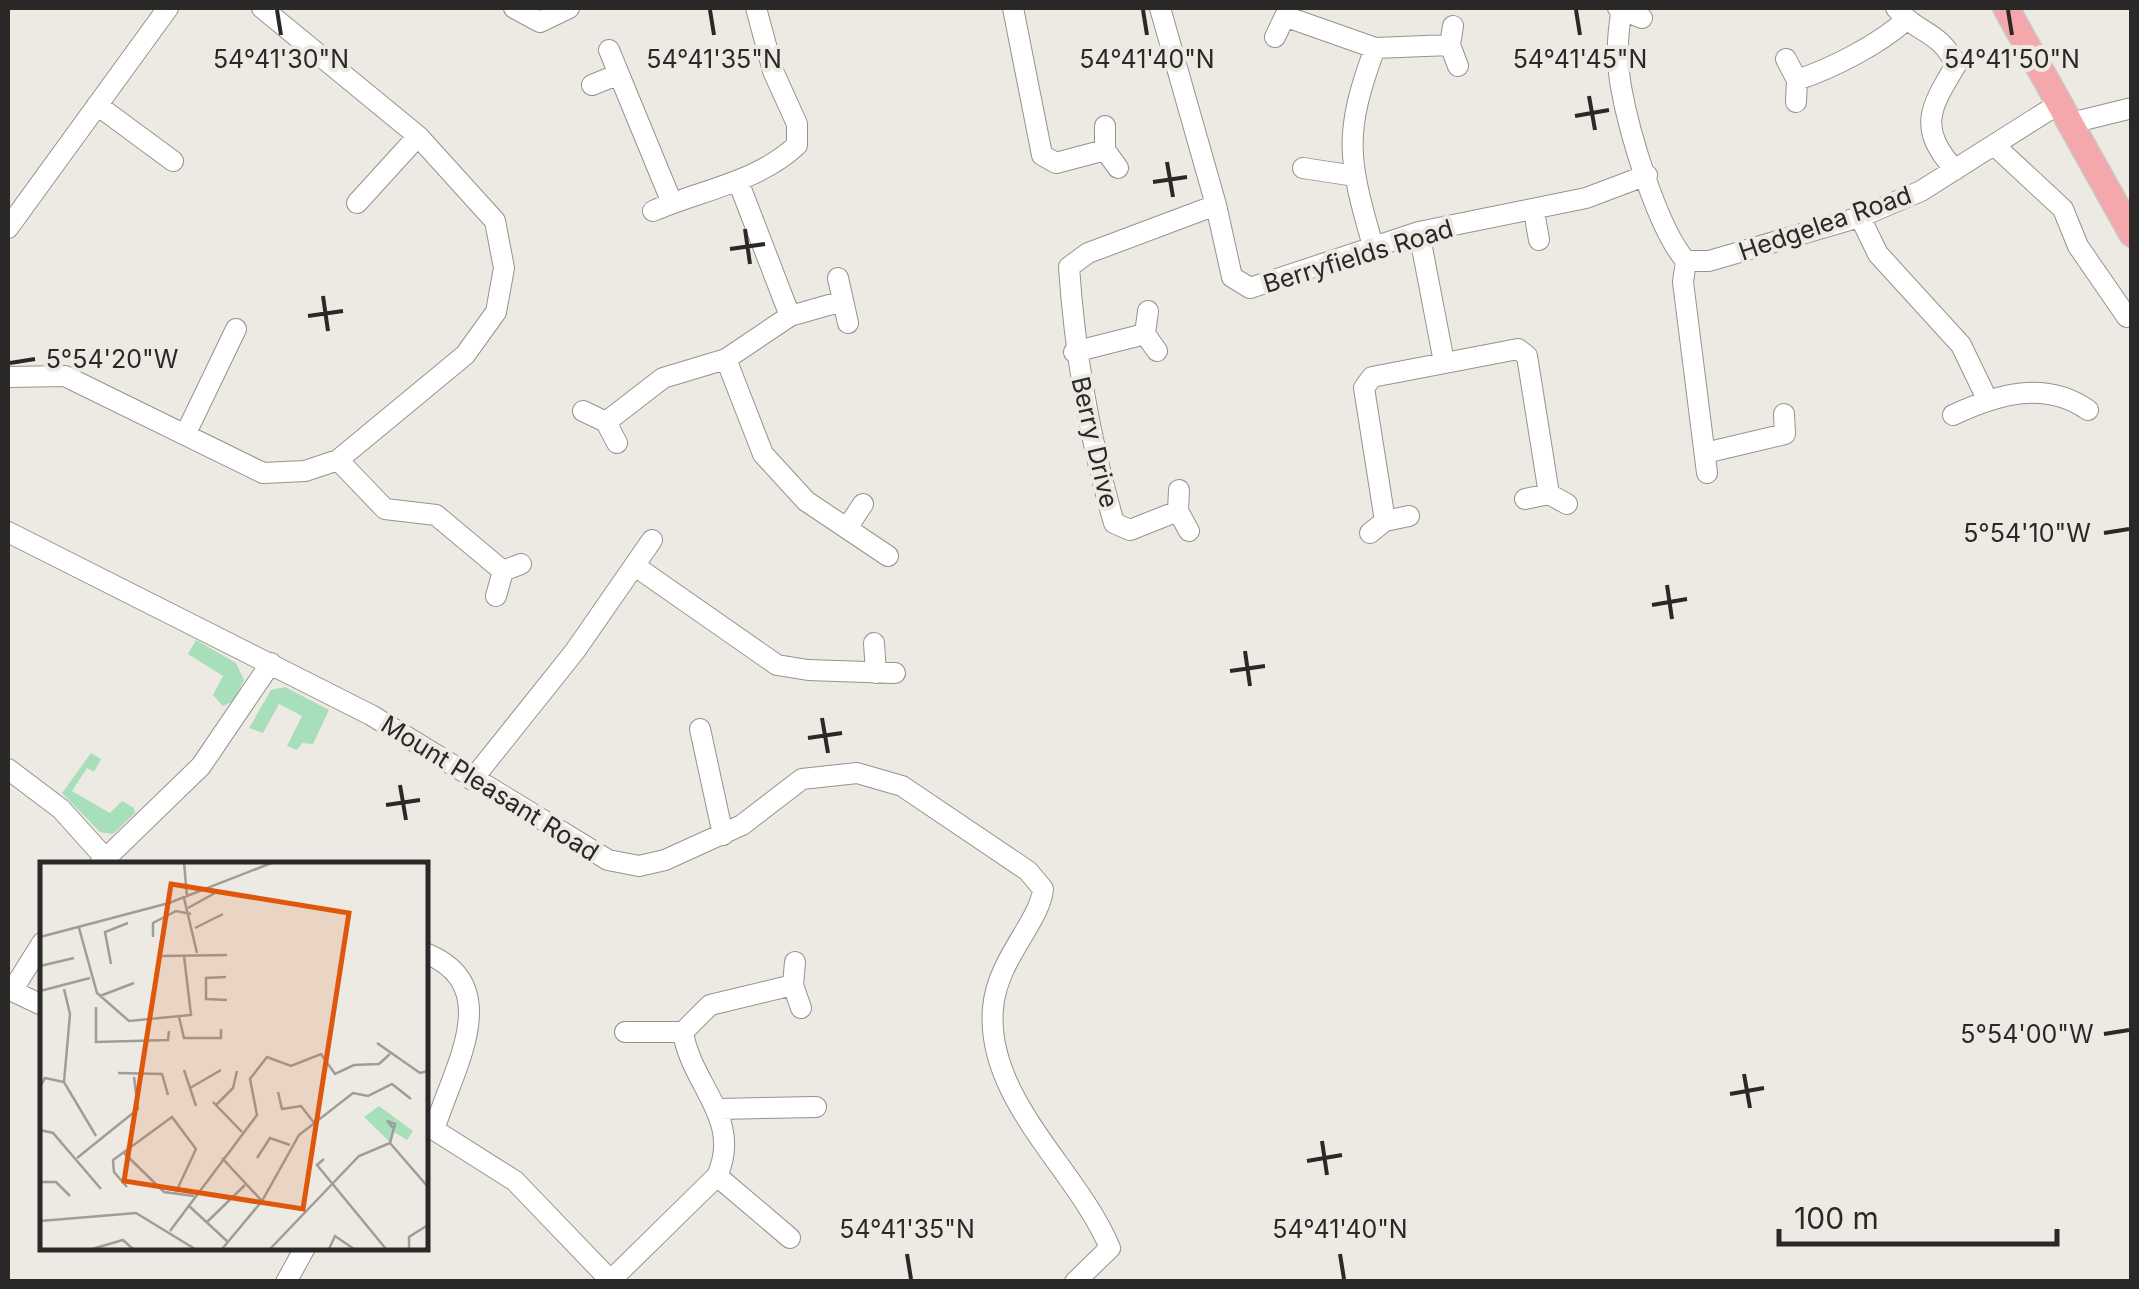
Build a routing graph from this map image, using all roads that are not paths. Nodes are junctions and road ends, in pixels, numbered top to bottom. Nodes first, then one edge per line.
1 (168, 8) edge
2 (262, 8) edge
3 (514, 8) edge
4 (569, 8) edge
5 (756, 8) edge
6 (1013, 8) edge
7 (1160, 8) edge
8 (1620, 8) edge
9 (2006, 8) edge
10 (1288, 12) edge
11 (1901, 14) edge
12 (1642, 18) dead end
13 (1276, 37) dead end
14 (1375, 48) junction
15 (610, 50) dead end
16 (1786, 59) dead end
17 (1458, 66) dead end
18 (619, 74) junction
19 (1797, 80) junction
20 (592, 85) dead end
21 (1796, 102) dead end
22 (97, 105) junction
23 (2132, 108) edge
24 (2065, 113) junction
25 (1105, 126) dead end
26 (418, 136) junction
27 (1994, 145) junction
28 (1105, 150) junction
29 (173, 161) dead end
30 (1118, 168) dead end
31 (1303, 168) dead end
32 (1955, 170) junction
33 (1647, 175) junction
34 (1355, 176) junction
35 (738, 181) junction
36 (357, 203) dead end
37 (1216, 205) junction
38 (1534, 211) junction
39 (1860, 216) junction
40 (8, 228) edge
41 (1419, 232) junction
42 (2132, 234) edge
43 (1540, 240) dead end
44 (1373, 246) junction
45 (1686, 261) junction
46 (838, 278) dead end
47 (843, 301) junction
48 (1148, 312) dead end
49 (790, 316) junction
50 (2127, 317) dead end
51 (848, 323) dead end
52 (236, 330) dead end
53 (1074, 352) junction
54 (726, 359) junction
55 (1444, 362) junction
56 (8, 377) edge
57 (1988, 399) junction
58 (2088, 410) dead end
59 (584, 411) dead end
60 (1784, 414) dead end
61 (1953, 416) dead end
62 (606, 422) junction
63 (186, 433) junction
64 (617, 443) dead end
65 (338, 460) junction
66 (1525, 499) dead end
67 (863, 504) dead end
68 (1409, 516) dead end
69 (847, 528) junction
70 (1188, 531) dead end
71 (8, 532) edge
72 (652, 540) dead end
73 (888, 556) dead end
74 (635, 566) junction
75 (496, 596) dead end
76 (874, 643) dead end
77 (271, 664) junction
78 (700, 729) dead end
79 (8, 768) edge
80 (472, 780) junction
81 (723, 836) junction
82 (103, 861) edge
83 (40, 945) edge
84 (428, 955) edge
85 (794, 962) dead end
86 (793, 984) junction
87 (10, 990) edge
88 (40, 1004) edge
89 (801, 1008) dead end
90 (625, 1032) dead end
91 (683, 1032) junction
92 (816, 1106) dead end
93 (718, 1108) junction
94 (430, 1125) edge
95 (717, 1176) junction
96 (790, 1238) dead end
97 (304, 1249) edge
98 (611, 1281) edge
99 (286, 1282) edge
100 (1074, 1282) edge

1 - 22 street
2 - 26 street
3 - 4 street
5 - 35 street
6 - 28 street
7 - 37 street
8 - 12 street
8 - 33 street
9 - 24 main road
10 - 13 street
10 - 14 street
11 - 19 street
11 - 32 street
14 - 17 street
14 - 34 street
15 - 18 street
16 - 19 street
18 - 20 street
18 - 35 street
19 - 21 street
22 - 29 street
22 - 40 street
23 - 24 street, Hedgelea Road
24 - 27 street, Hedgelea Road
24 - 42 main road
25 - 28 street
26 - 36 street
26 - 65 street
27 - 32 street, Hedgelea Road
27 - 50 street
28 - 30 street
31 - 34 street
32 - 39 street, Hedgelea Road
33 - 38 street, Berryfields Road
33 - 45 street
34 - 44 street
35 - 49 street
37 - 44 street, Berryfields Road
37 - 53 street, Berry Drive
38 - 41 street, Berryfields Road
38 - 43 street
39 - 45 street, Hedgelea Road
39 - 57 street
41 - 44 street, Berryfields Road
41 - 55 street
45 - 60 street
46 - 47 street
47 - 49 street
47 - 51 street
48 - 53 street, Berry Drive
49 - 54 street
52 - 63 street
53 - 70 street, Berry Drive
54 - 62 street
54 - 69 street
55 - 66 street
55 - 68 street
56 - 63 street
57 - 58 street
57 - 61 street
59 - 62 street
62 - 64 street
63 - 65 street
65 - 75 street
67 - 69 street
69 - 73 street
71 - 77 street, Mount Pleasant Road
72 - 74 street
74 - 76 street
74 - 80 street
77 - 80 street, Mount Pleasant Road
77 - 82 street
78 - 81 street
79 - 82 street
80 - 81 street, Mount Pleasant Road
81 - 100 street, Mount Pleasant Road
83 - 87 street
84 - 94 street
85 - 86 street
86 - 89 street
86 - 91 street
87 - 88 street
90 - 91 street
91 - 93 street
92 - 93 street
93 - 95 street
94 - 98 street
95 - 96 street
95 - 98 street
97 - 99 street

